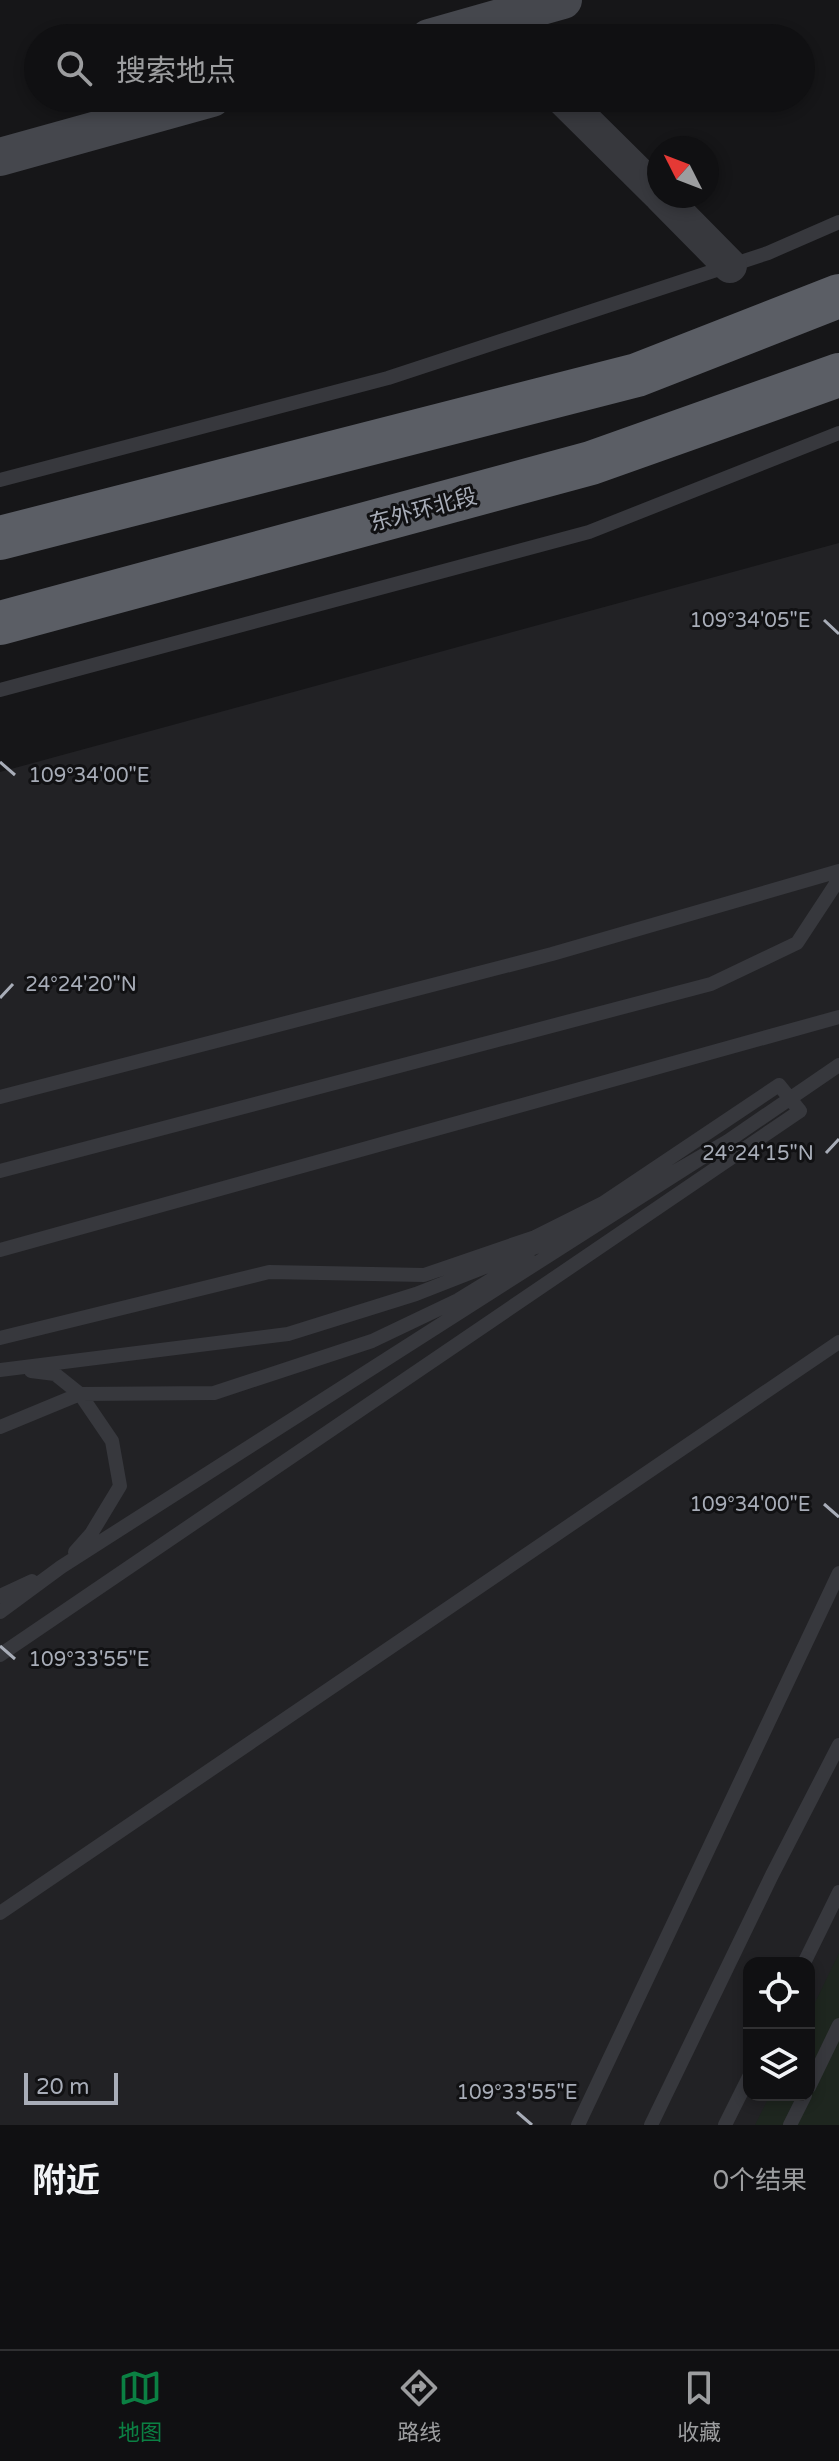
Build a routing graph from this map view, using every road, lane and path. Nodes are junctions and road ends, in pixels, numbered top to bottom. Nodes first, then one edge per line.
1 (563, 0) edge
2 (508, 24) edge
3 (162, 112) edge
4 (576, 112) edge
5 (0, 157) edge
6 (647, 182) edge
7 (673, 208) edge
8 (839, 222) edge
9 (730, 266) junction
10 (839, 296) edge
11 (839, 375) edge
12 (839, 433) edge
13 (0, 480) edge
14 (0, 538) edge
15 (0, 623) edge
16 (0, 690) edge
17 (839, 871) edge
18 (839, 879) edge
19 (839, 1017) edge
20 (839, 1065) edge
21 (0, 1097) edge
22 (791, 1098) junction
23 (728, 1141) junction
24 (0, 1171) edge
25 (559, 1238) junction
26 (0, 1250) edge
27 (0, 1338) edge
28 (839, 1342) edge
29 (5, 1369) edge
30 (80, 1394) junction
31 (0, 1427) edge
32 (61, 1567) junction
33 (839, 1573) edge
34 (0, 1596) edge
35 (0, 1612) edge
36 (0, 1655) edge
37 (839, 1745) edge
38 (839, 1892) edge
39 (0, 1913) edge
40 (807, 1957) edge
41 (839, 2025) edge
42 (815, 2075) edge
43 (743, 2089) edge
44 (802, 2101) edge
45 (578, 2125) edge
46 (651, 2125) edge
47 (725, 2125) edge
48 (790, 2125) edge

1 - 2 main road
3 - 5 main road
4 - 6 street
7 - 9 street
8 - 9 lane
9 - 13 lane
10 - 14 highway
11 - 15 highway, 东外环北段
12 - 16 lane
17 - 21 lane
18 - 24 lane
19 - 26 lane
20 - 22 lane
22 - 23 lane
22 - 27 lane
22 - 36 lane
23 - 25 lane
23 - 32 lane
25 - 29 lane
25 - 30 lane
28 - 39 lane
29 - 30 lane
30 - 31 lane
30 - 32 lane
32 - 34 lane
32 - 35 lane
33 - 45 lane
37 - 46 lane
38 - 40 lane
41 - 42 lane
43 - 47 lane
44 - 48 lane

